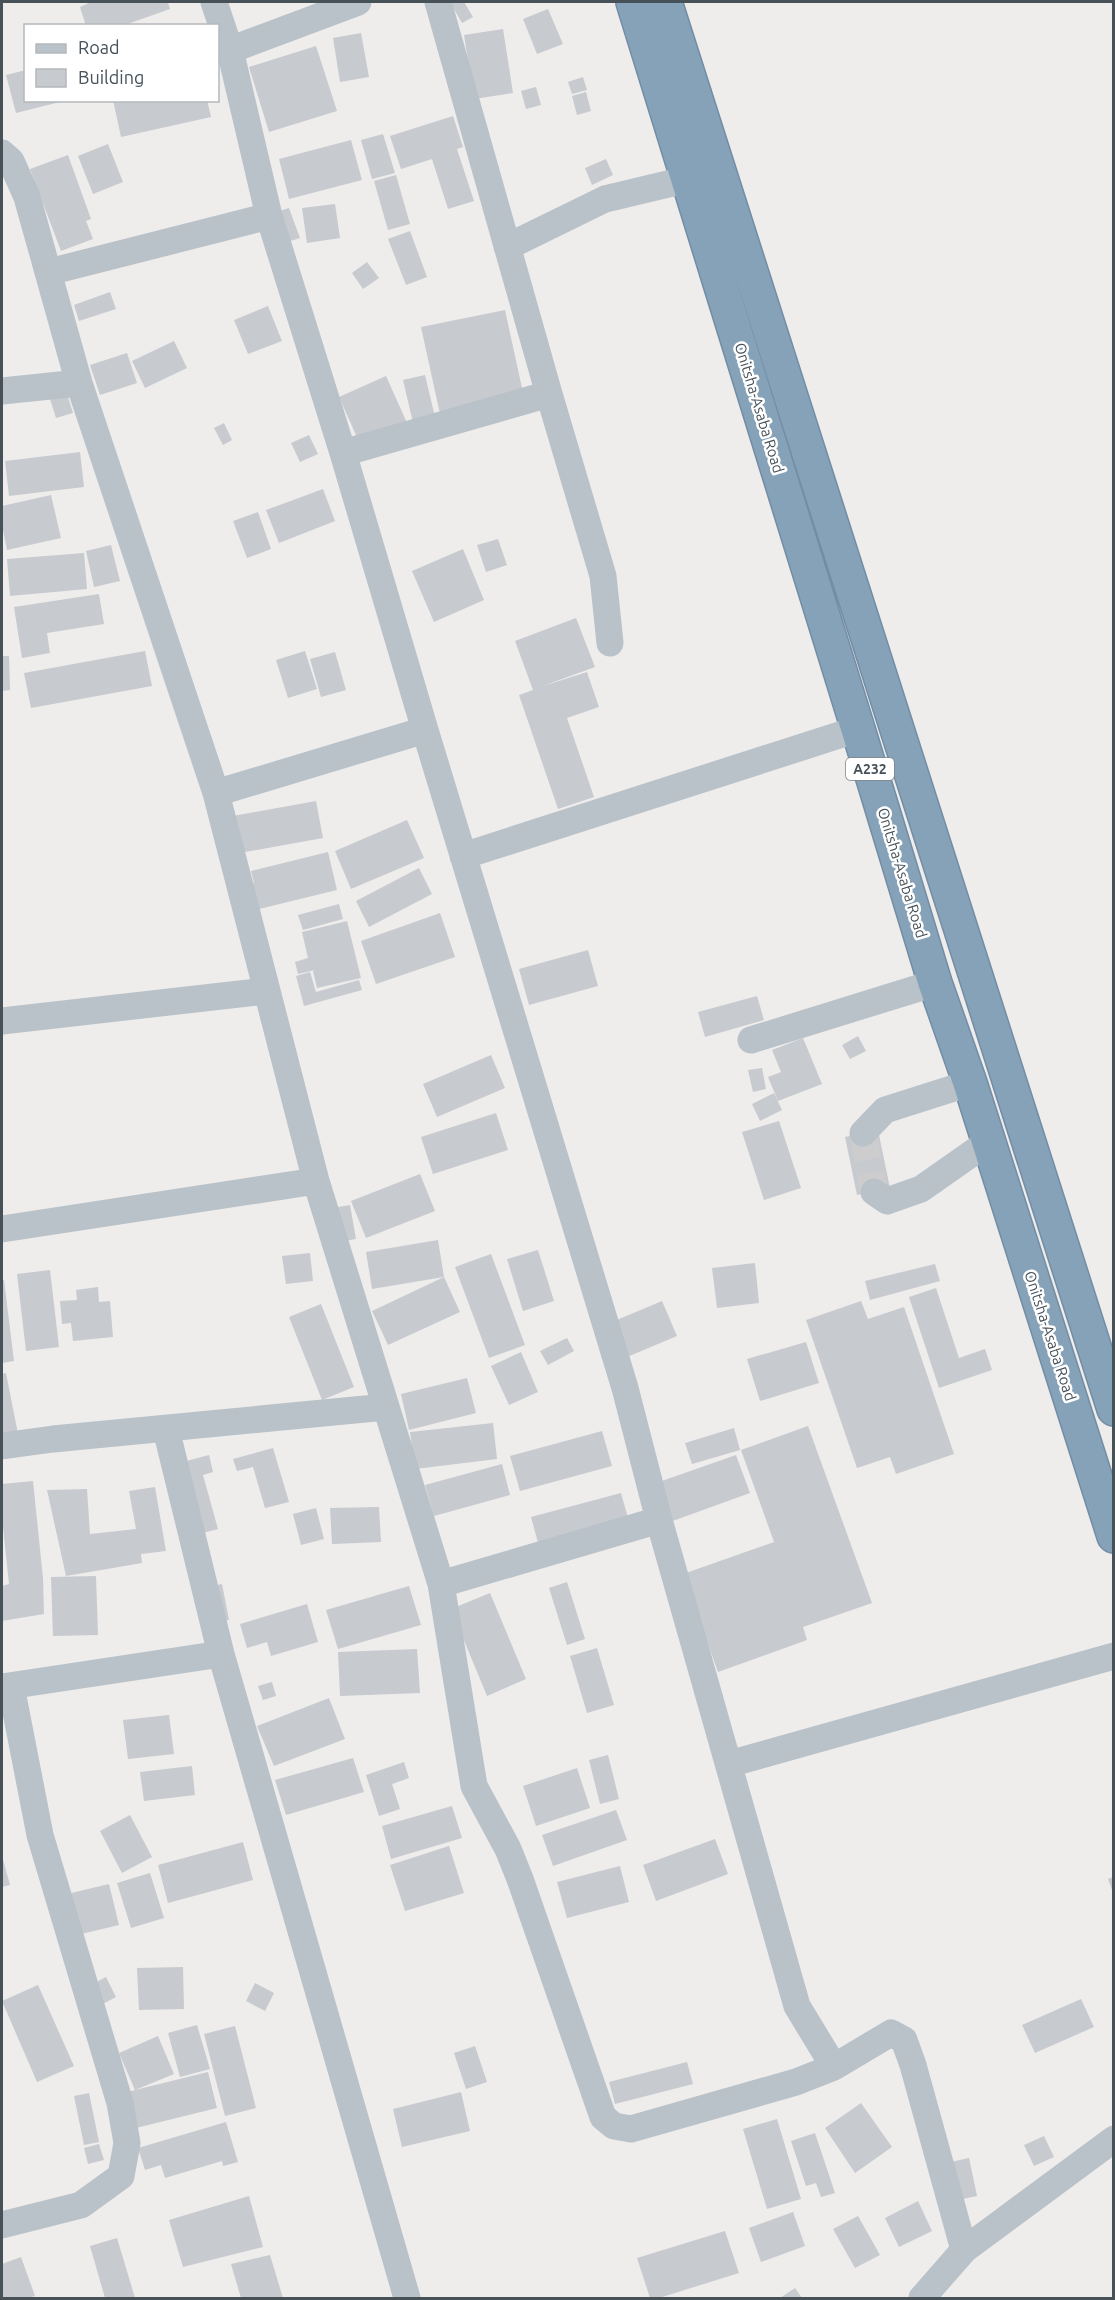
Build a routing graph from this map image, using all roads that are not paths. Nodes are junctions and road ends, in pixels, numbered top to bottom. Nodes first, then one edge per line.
1 (214, 2) edge
2 (358, 2) edge
3 (438, 2) edge
4 (633, 2) edge
5 (665, 2) edge
6 (230, 50) junction
7 (2, 153) edge
8 (689, 179) junction
9 (269, 216) junction
10 (507, 247) junction
11 (49, 272) junction
12 (79, 383) junction
13 (2, 391) edge
14 (549, 394) junction
15 (343, 453) junction
16 (610, 643) dead end
17 (858, 729) junction
18 (424, 730) junction
19 (216, 793) junction
20 (463, 856) junction
21 (935, 983) junction
22 (266, 991) junction
23 (2, 1021) edge
24 (751, 1040) dead end
25 (970, 1083) junction
26 (863, 1133) dead end
27 (988, 1142) junction
28 (1040, 1180) junction
29 (316, 1181) junction
30 (874, 1192) dead end
31 (1006, 1201) junction
32 (2, 1229) edge
33 (386, 1407) junction
34 (1113, 1409) edge
35 (166, 1429) junction
36 (2, 1446) edge
37 (659, 1520) junction
38 (1113, 1536) edge
39 (441, 1584) junction
40 (221, 1654) junction
41 (1113, 1656) edge
42 (6, 1686) edge
43 (729, 1764) junction
44 (834, 2067) junction
45 (1113, 2139) edge
46 (2, 2225) edge
47 (964, 2250) junction
48 (407, 2298) edge
49 (922, 2298) edge

1 - 6 street
2 - 6 street
3 - 10 street
4 - 8 highway, Onitsha-Asaba Road / A232
5 - 28 highway, A232
6 - 9 street
7 - 11 street
8 - 10 street
8 - 17 highway, Onitsha-Asaba Road / A232
9 - 11 street
9 - 15 street
10 - 14 street
11 - 12 street
12 - 13 street
12 - 19 street
14 - 15 street
14 - 16 street
15 - 18 street
17 - 20 street
17 - 21 highway, Onitsha-Asaba Road / A232
18 - 19 street
18 - 20 street
19 - 22 street
20 - 37 street
21 - 24 street
21 - 25 highway, Onitsha-Asaba Road / A232
22 - 23 street
22 - 29 street
25 - 26 street
25 - 27 highway, Onitsha-Asaba Road / A232
27 - 30 street
27 - 31 highway, Onitsha-Asaba Road / A232
28 - 31 highway
28 - 34 highway, A232
29 - 32 street
29 - 33 street
31 - 38 highway, Onitsha-Asaba Road / A232
33 - 35 street
33 - 39 street
35 - 36 street
35 - 40 street
37 - 39 street
37 - 43 street
39 - 44 street
40 - 42 street
40 - 48 street
41 - 43 street
42 - 46 street
43 - 44 street
44 - 47 street
45 - 47 street
47 - 49 street

